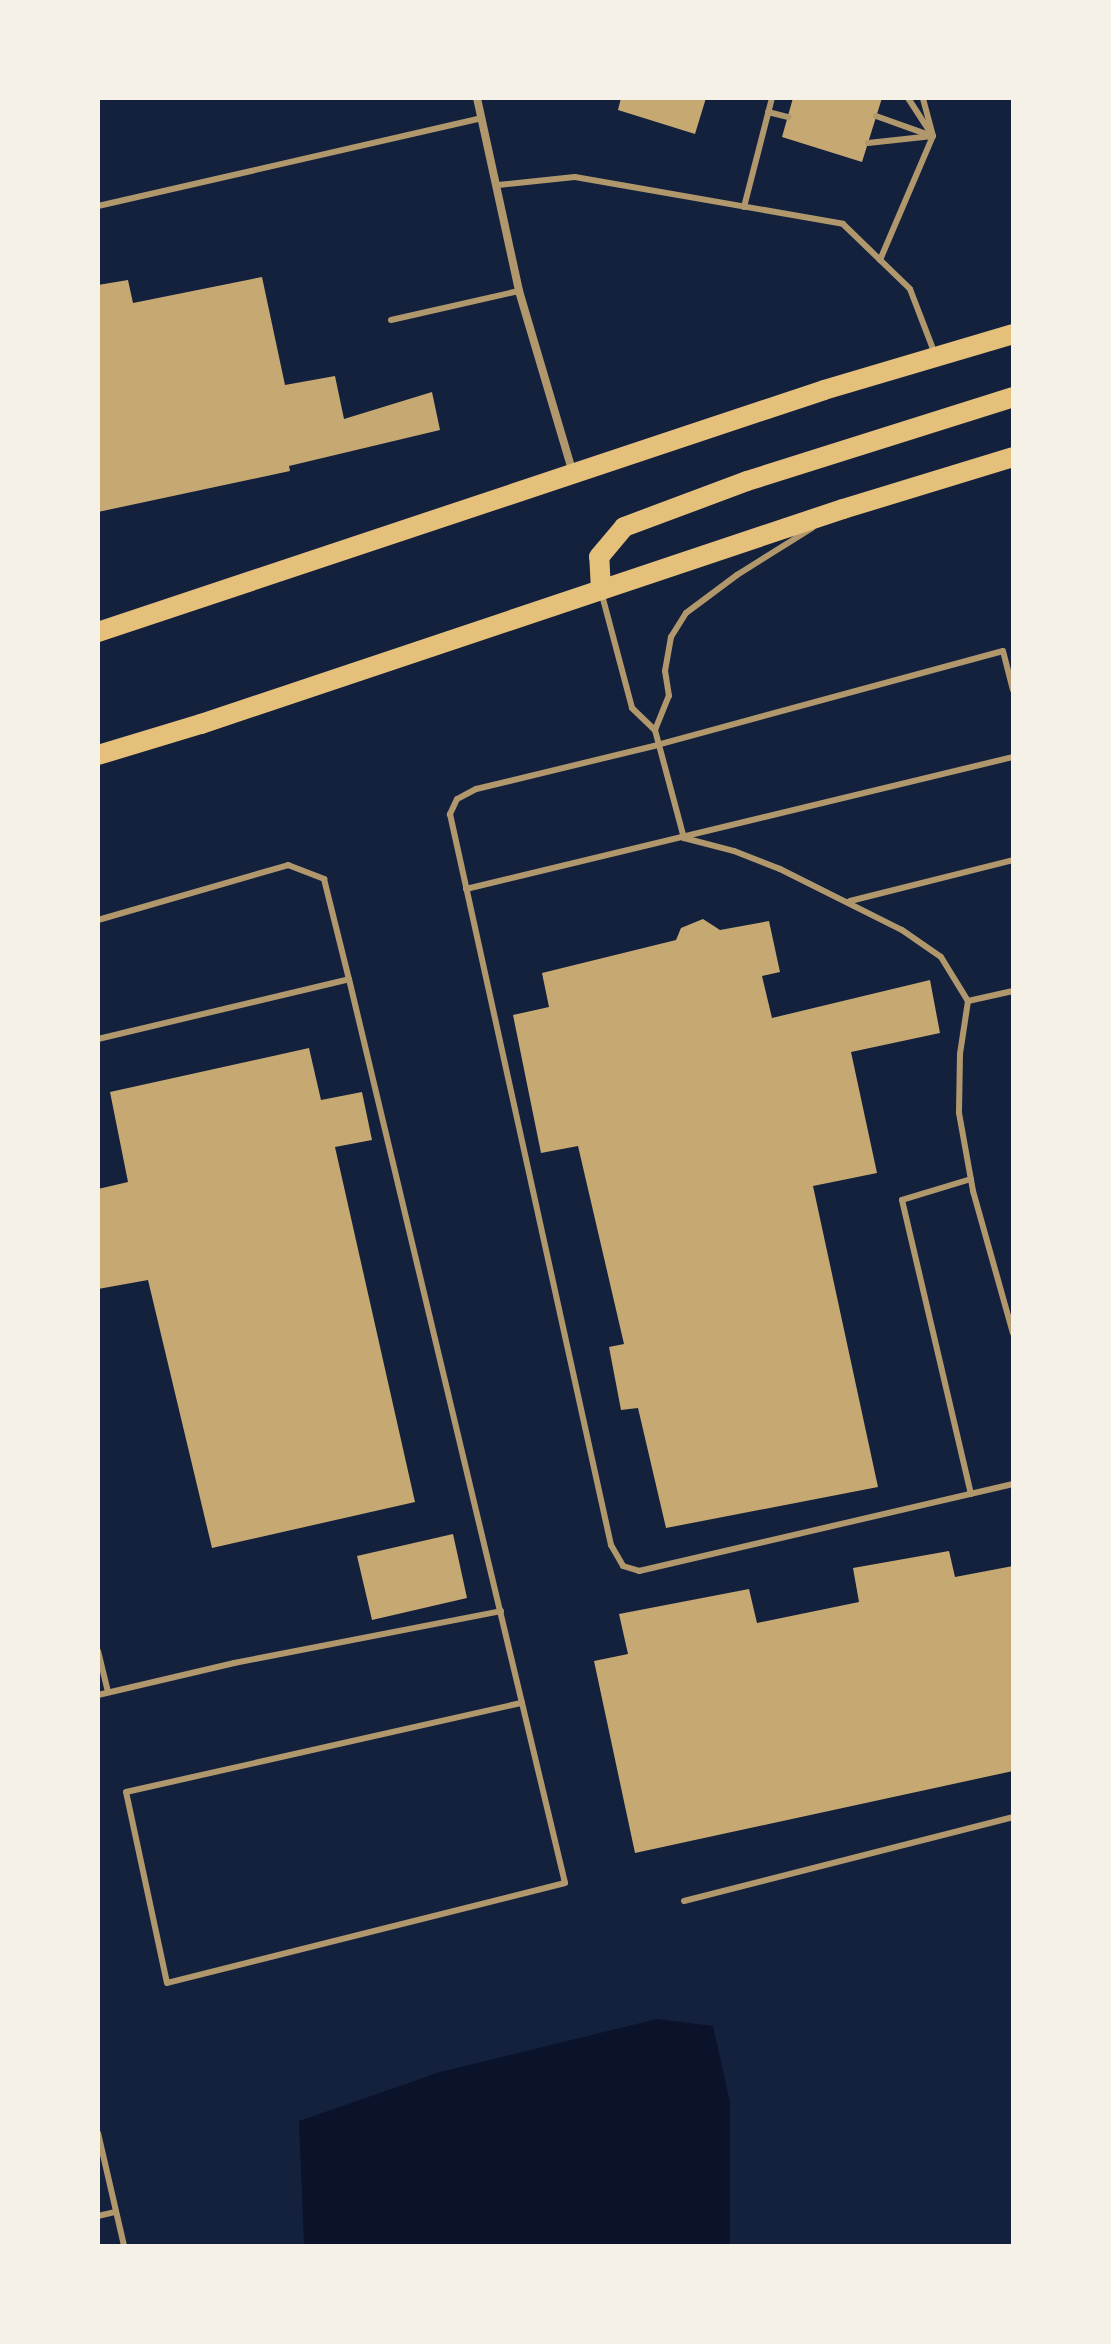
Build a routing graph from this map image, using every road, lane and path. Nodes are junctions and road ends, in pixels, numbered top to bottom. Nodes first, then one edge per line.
1 (477, 98) edge
2 (772, 98) edge
3 (908, 98) edge
4 (923, 98) edge
5 (768, 112) junction
6 (876, 116) dead end
7 (788, 117) dead end
8 (482, 118) junction
9 (933, 136) junction
10 (868, 143) dead end
11 (498, 185) junction
12 (98, 206) edge
13 (744, 207) junction
14 (880, 260) junction
15 (519, 291) junction
16 (391, 320) dead end
17 (1013, 334) edge
18 (936, 357) junction
19 (1013, 397) edge
20 (1013, 457) edge
21 (573, 474) junction
22 (843, 509) junction
23 (601, 590) junction
24 (98, 632) edge
25 (1013, 649) edge
26 (1003, 651) junction
27 (1013, 690) edge
28 (655, 730) junction
29 (658, 745) junction
30 (98, 755) edge
31 (1013, 757) edge
32 (684, 838) junction
33 (1013, 860) edge
34 (466, 889) junction
35 (848, 901) junction
36 (98, 920) edge
37 (349, 979) junction
38 (1013, 991) edge
39 (968, 1001) junction
40 (98, 1039) edge
41 (971, 1179) junction
42 (1013, 1333) edge
43 (1013, 1484) edge
44 (971, 1494) junction
45 (501, 1611) junction
46 (98, 1651) edge
47 (108, 1692) junction
48 (98, 1695) edge
49 (522, 1703) junction
50 (1013, 1817) edge
51 (684, 1901) dead end
52 (98, 2133) edge
53 (116, 2212) junction
54 (98, 2216) edge
55 (124, 2246) edge

1 - 8 street
2 - 5 lane
3 - 9 lane
4 - 9 lane
5 - 7 lane
5 - 13 lane
6 - 9 lane
8 - 11 street
8 - 12 lane
9 - 10 lane
9 - 14 lane
11 - 13 lane
11 - 15 street
13 - 14 lane
14 - 18 lane
15 - 16 lane
15 - 21 street
17 - 18 main road
18 - 21 main road
19 - 23 main road
20 - 22 main road
21 - 24 main road
22 - 23 main road
22 - 28 lane
23 - 28 lane
23 - 30 main road
25 - 26 lane
26 - 27 lane
26 - 29 lane
28 - 29 lane
29 - 32 lane
29 - 34 lane
31 - 32 lane
32 - 34 lane
32 - 35 lane
33 - 35 lane
34 - 44 lane
35 - 39 lane
36 - 37 lane
37 - 40 lane
37 - 45 lane
38 - 39 lane
39 - 41 lane
41 - 42 lane
41 - 44 lane
43 - 44 lane
45 - 47 lane
45 - 49 lane
46 - 47 lane
47 - 48 lane
49 - 49 lane
50 - 51 lane
52 - 53 lane
53 - 54 lane
53 - 55 lane

